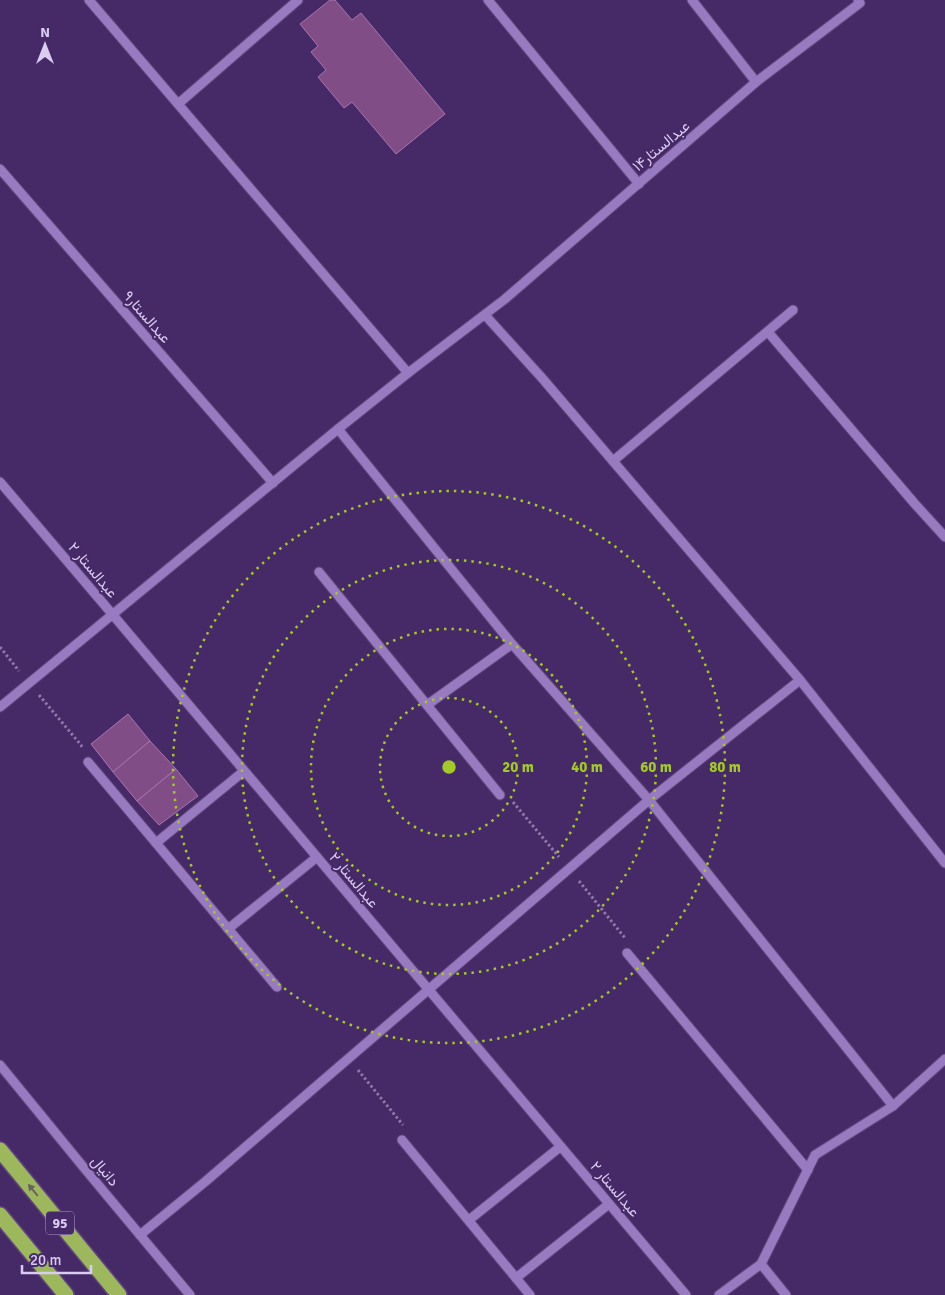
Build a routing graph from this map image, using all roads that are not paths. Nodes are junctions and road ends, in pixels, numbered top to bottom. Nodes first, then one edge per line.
1 (89, 0) edge
2 (298, 0) edge
3 (488, 0) edge
4 (692, 0) edge
5 (858, 0) edge
6 (756, 82) junction
7 (178, 104) junction
8 (0, 169) edge
9 (639, 184) junction
10 (793, 310) dead end
11 (484, 315) junction
12 (768, 332) junction
13 (408, 373) junction
14 (338, 429) junction
15 (612, 461) junction
16 (0, 482) edge
17 (273, 483) junction
18 (945, 537) edge
19 (318, 572) dead end
20 (113, 615) junction
21 (512, 644) junction
22 (800, 680) junction
23 (427, 705) junction
24 (0, 707) edge
25 (88, 762) road end
26 (244, 771) junction
27 (500, 795) road end
28 (649, 800) junction
29 (156, 843) junction
30 (316, 857) junction
31 (945, 863) edge
32 (228, 929) junction
33 (628, 953) road end
34 (276, 987) dead end
35 (428, 989) junction
36 (945, 1059) edge
37 (0, 1064) edge
38 (893, 1106) junction
39 (402, 1140) road end
40 (560, 1147) junction
41 (0, 1150) edge
42 (808, 1170) junction
43 (609, 1204) junction
44 (0, 1215) edge
45 (469, 1220) junction
46 (140, 1235) junction
47 (760, 1264) junction
48 (516, 1278) junction
49 (66, 1295) edge
50 (119, 1295) edge
51 (190, 1295) edge
52 (530, 1295) edge
53 (686, 1295) edge
54 (719, 1295) edge
55 (786, 1295) edge

1 - 7 street
2 - 7 street
3 - 9 street, عبدالستار۱۴
4 - 6 street
5 - 6 street, عبدالستار۱۴
6 - 9 street, عبدالستار۱۴
7 - 13 street
8 - 17 street, عبدالستار۹
9 - 11 street
10 - 12 street
11 - 13 street
11 - 15 street
12 - 15 street
12 - 18 street
13 - 14 street
14 - 17 street
14 - 21 street
15 - 22 street
16 - 20 street, عبدالستار ۲
17 - 20 street
19 - 23 street
20 - 24 street
20 - 26 street, عبدالستار ۲
21 - 23 street
21 - 28 street
22 - 28 street
22 - 31 street
23 - 27 street
25 - 29 street
26 - 29 street
26 - 30 street, عبدالستار ۲
28 - 35 street
28 - 38 street
29 - 32 street
30 - 32 street
30 - 35 street, عبدالستار ۲
32 - 34 street
33 - 42 street
35 - 40 street, عبدالستار ۲
35 - 46 street
36 - 38 street
37 - 46 street, دانیال
38 - 42 street
39 - 45 street
40 - 43 street, عبدالستار ۲
40 - 45 street
50 -> 41 highway, 95
42 - 47 street
43 - 48 street
43 - 53 street, عبدالستار ۲
44 - 49 highway
45 - 48 street
46 - 51 street, دانیال
47 - 54 street
47 - 55 street
48 - 52 street

